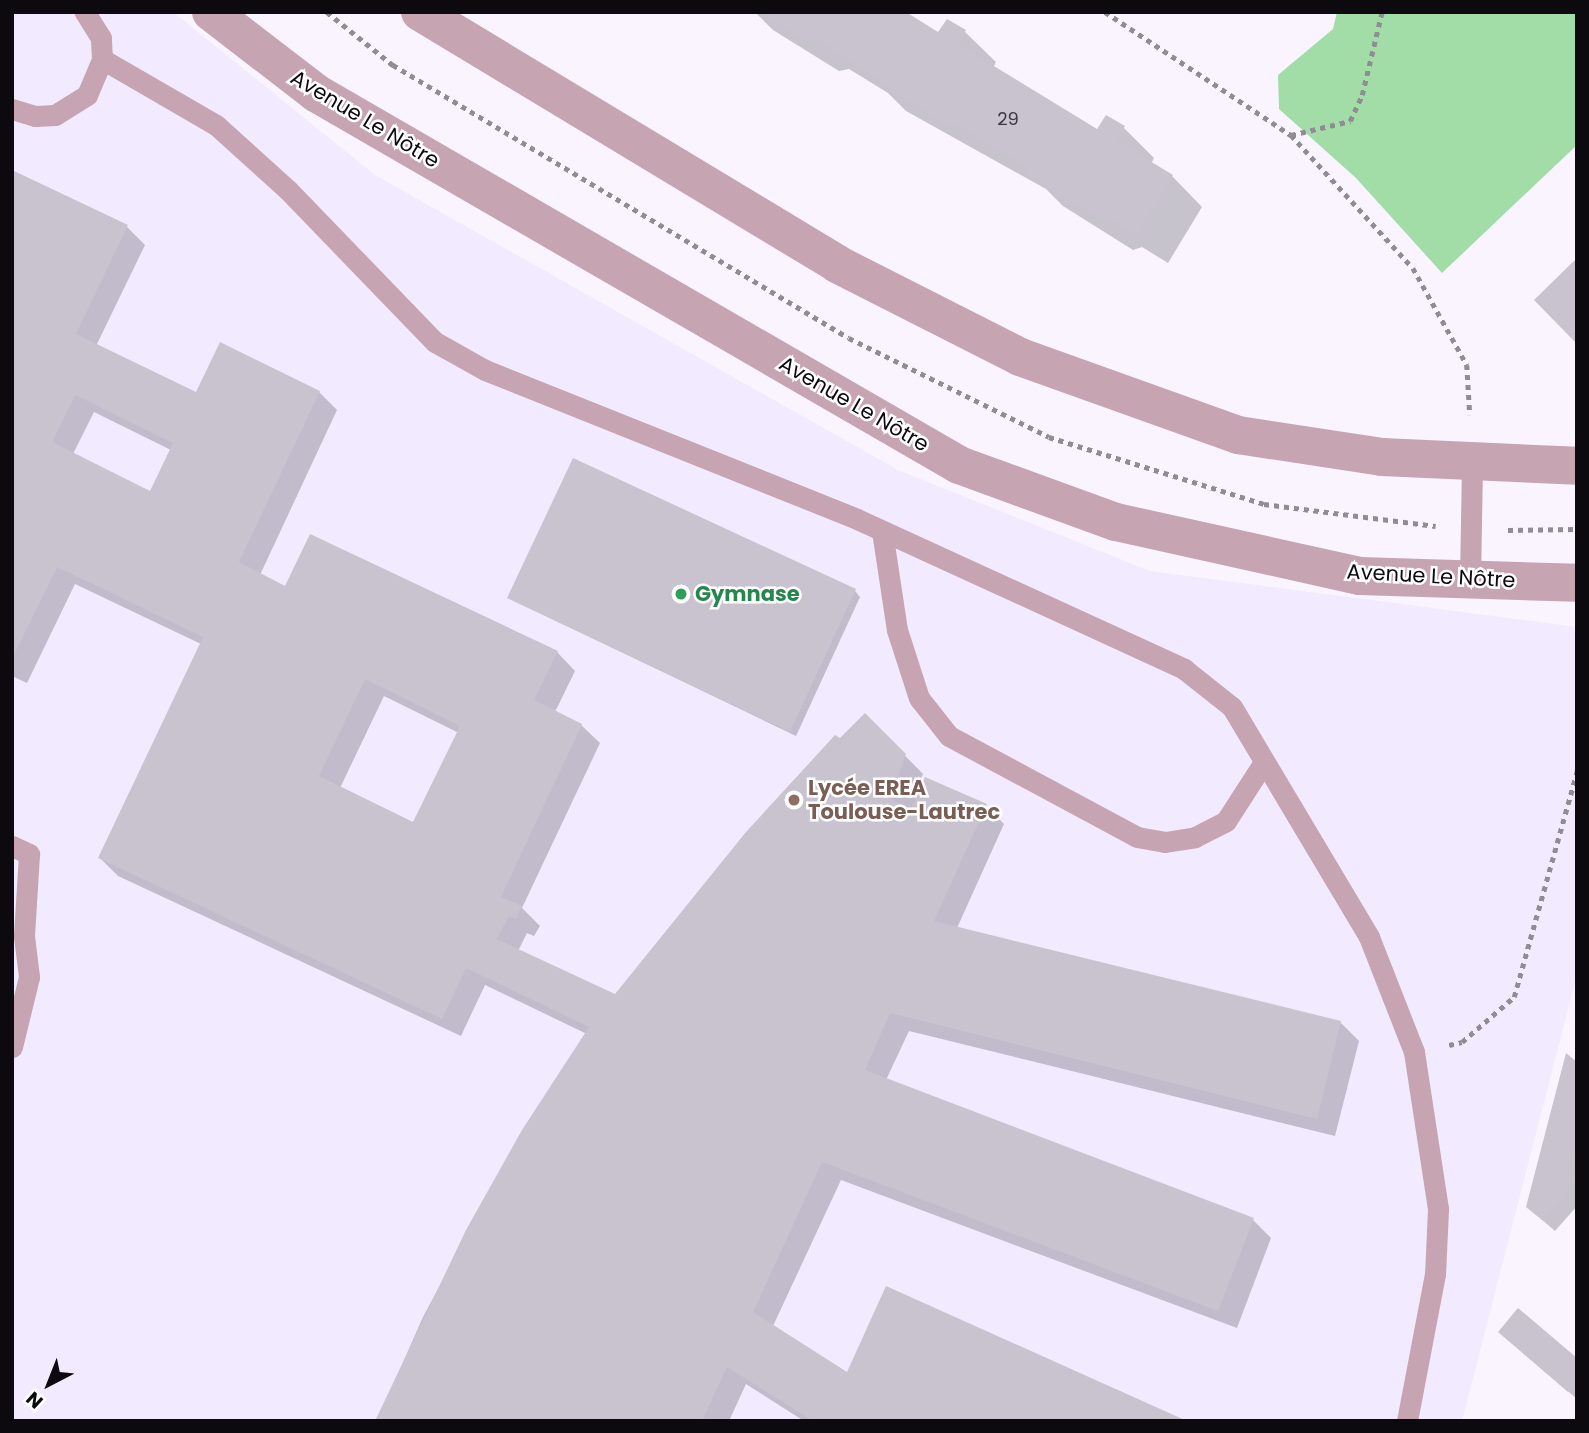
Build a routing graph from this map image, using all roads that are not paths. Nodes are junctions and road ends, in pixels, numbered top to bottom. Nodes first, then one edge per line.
1 (85, 12) edge
2 (211, 12) edge
3 (420, 12) edge
4 (102, 59) junction
5 (12, 109) edge
6 (1472, 461) junction
7 (1577, 466) edge
8 (882, 531) junction
9 (1470, 580) junction
10 (1577, 583) edge
11 (1264, 762) junction
12 (12, 846) edge
13 (12, 1048) edge
14 (1407, 1421) edge

1 - 4 lane
2 - 9 street, Avenue Le Nôtre
3 - 6 street
4 - 5 lane
4 - 8 lane
6 - 7 street
6 - 9 lane
8 - 11 lane
8 - 11 lane
9 - 10 street, Avenue Le Nôtre
11 - 14 lane
12 - 13 lane

